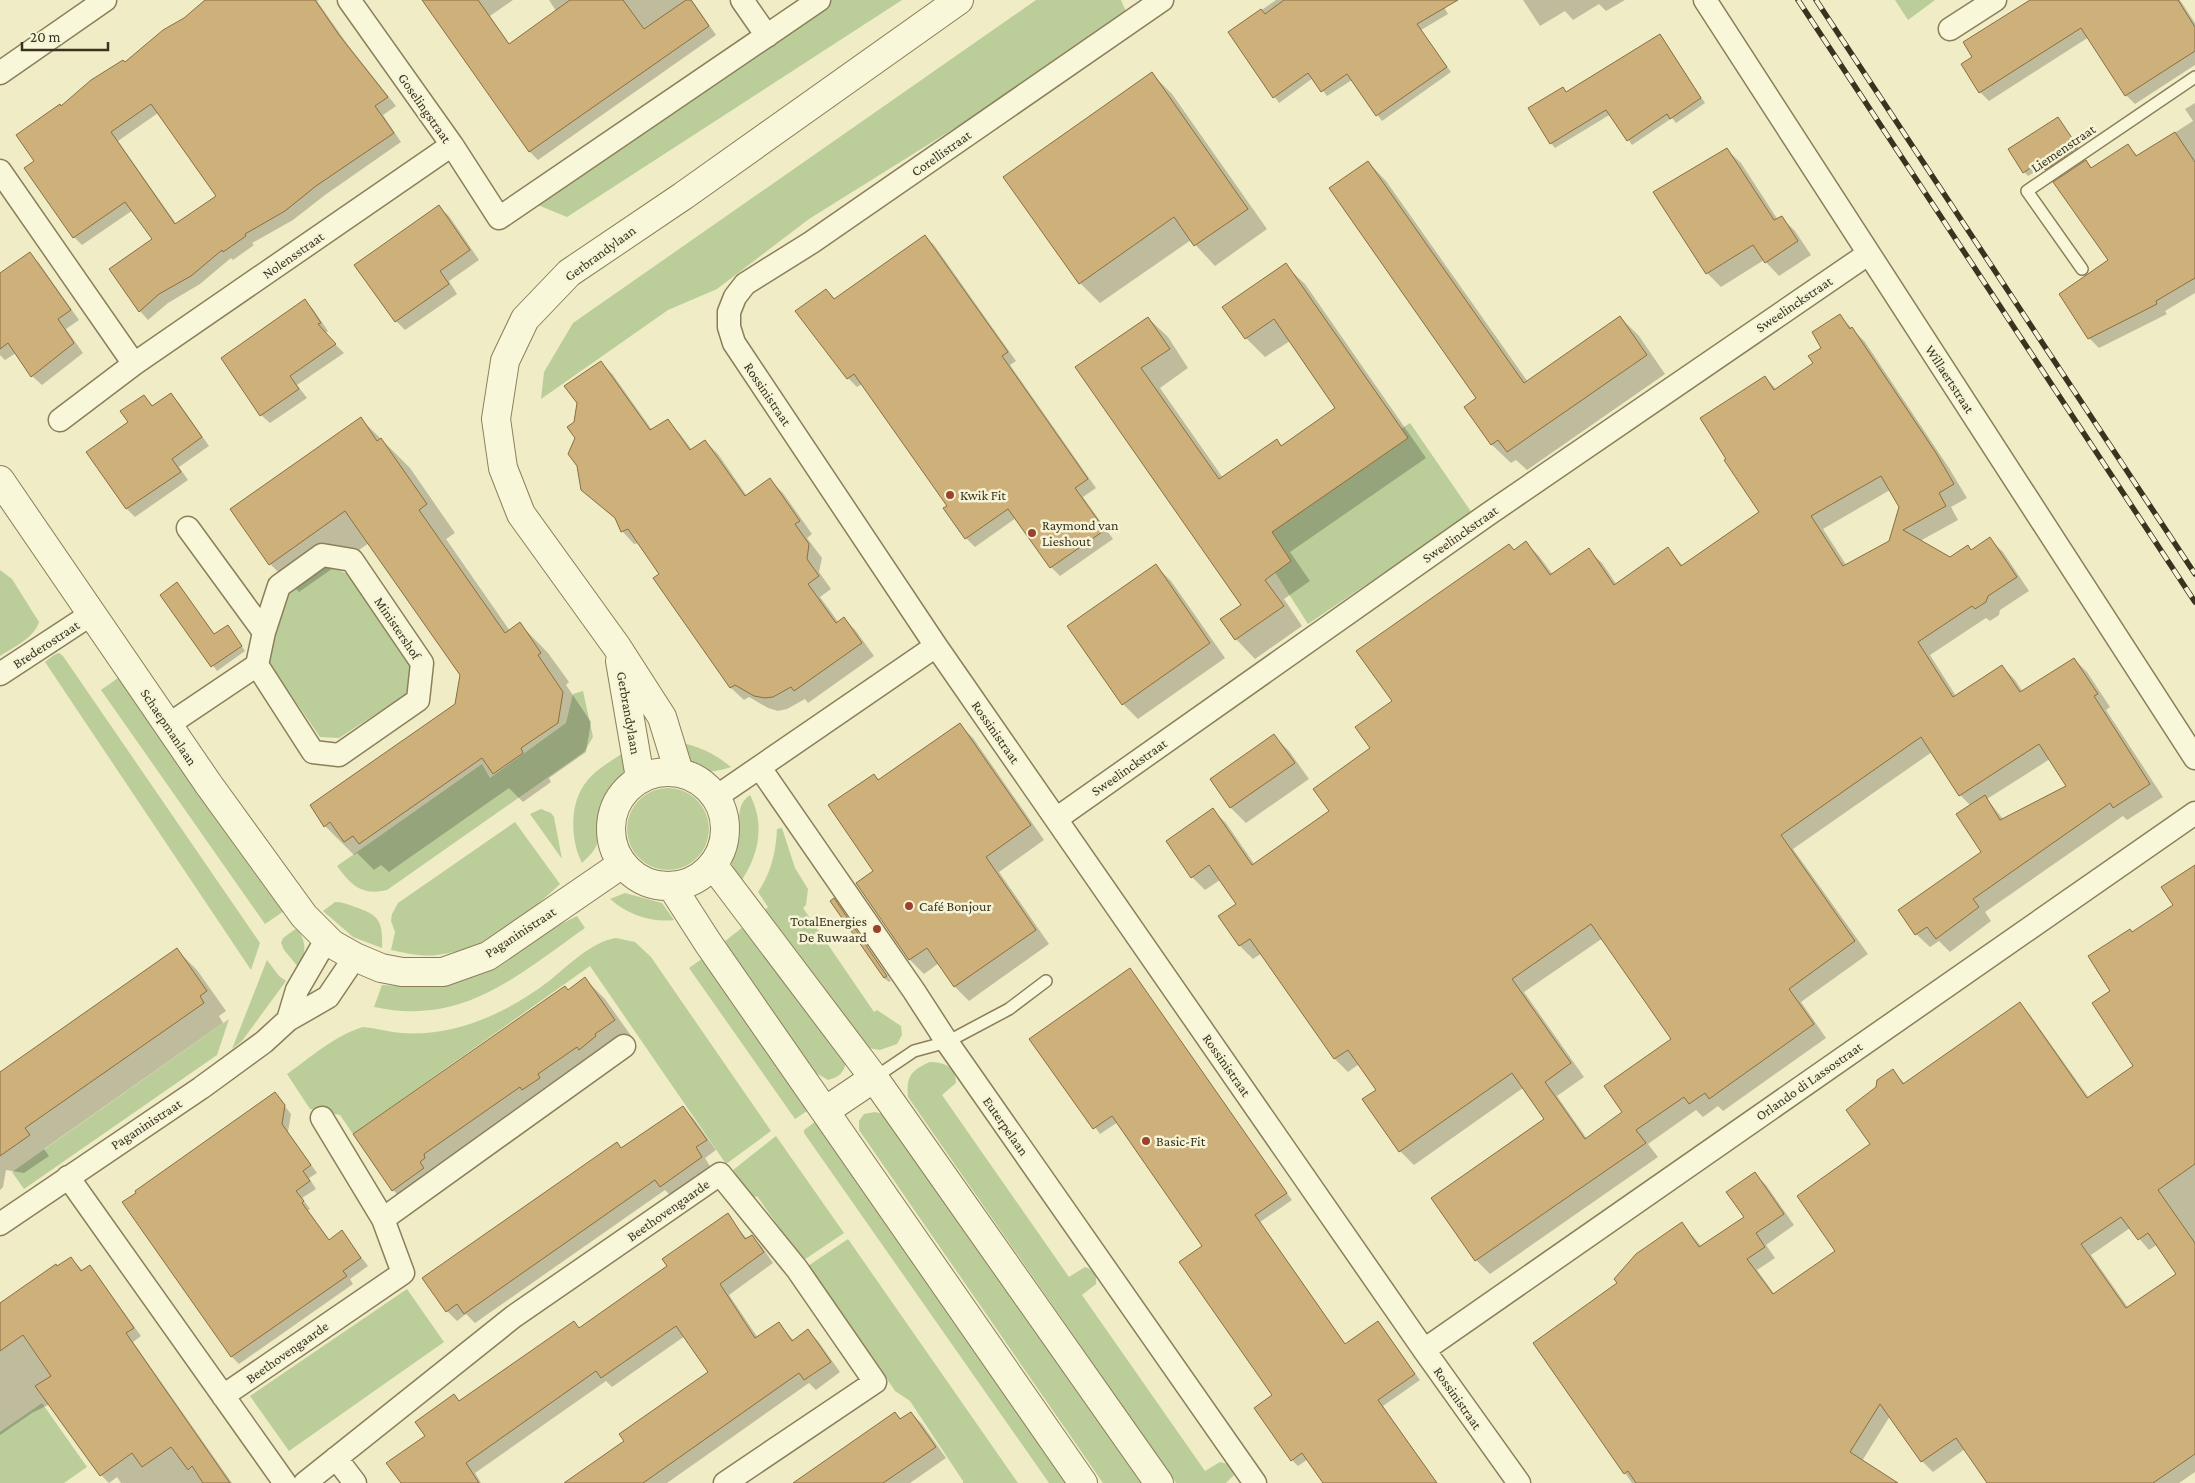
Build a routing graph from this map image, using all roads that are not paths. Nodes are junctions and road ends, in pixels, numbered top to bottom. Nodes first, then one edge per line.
1 (104, 0) edge
2 (348, 0) edge
3 (742, 0) edge
4 (819, 0) edge
5 (959, 0) edge
6 (1162, 0) edge
7 (1705, 0) edge
8 (1995, 0) edge
9 (1138, 7) edge
10 (1950, 29) dead end
11 (767, 36) junction
12 (0, 73) edge
13 (2195, 77) edge
14 (452, 146) junction
15 (0, 171) edge
16 (1868, 254) junction
17 (2082, 269) dead end
18 (729, 312) joint
19 (134, 364) junction
20 (60, 420) dead end
21 (0, 480) edge
22 (188, 528) dead end
23 (93, 613) junction
24 (264, 632) junction
25 (936, 646) junction
26 (617, 647) junction
27 (257, 665) junction
28 (0, 674) edge
29 (168, 725) junction
30 (2195, 758) edge
31 (760, 768) junction
32 (678, 772) junction
33 (640, 778) junction
34 (716, 797) junction
35 (2195, 813) edge
36 (1056, 819) junction
37 (622, 864) junction
38 (713, 865) junction
39 (672, 887) junction
40 (326, 940) junction
41 (355, 957) junction
42 (1046, 981) dead end
43 (288, 1020) junction
44 (947, 1042) junction
45 (624, 1046) dead end
46 (874, 1078) junction
47 (825, 1111) junction
48 (322, 1118) dead end
49 (68, 1177) junction
50 (383, 1218) junction
51 (0, 1224) edge
52 (1424, 1350) junction
53 (223, 1396) junction
54 (336, 1458) junction
55 (285, 1483) edge
56 (305, 1483) edge
57 (355, 1483) edge
58 (725, 1483) edge
59 (1083, 1483) edge
60 (1159, 1483) edge
61 (1255, 1483) edge
62 (1519, 1483) edge

1 - 12 street
2 - 14 street, Goselingstraat
3 - 11 street
4 - 11 street
5 - 26 street, Gerbrandylaan
6 - 9 street, Corellistraat
7 - 16 street, Willaertstraat
8 - 10 street
9 - 18 street, Corellistraat
11 - 14 street, Goselingstraat
13 - 17 lane, Liemenstraat
14 - 19 street, Nolensstraat
15 - 19 street
16 - 30 street, Willaertstraat
16 - 36 street, Sweelinckstraat
18 - 25 street, Rossinistraat
19 - 20 street, Nolensstraat
21 - 23 street, Schaepmanlaan
22 - 24 street
23 - 28 street, Brederostraat
23 - 29 street, Schaepmanlaan
24 - 27 street, Ministershof
24 - 27 street, Ministershof
25 - 31 street
25 - 36 street, Rossinistraat
26 - 32 street, Gerbrandylaan
26 - 33 street, Gerbrandylaan
27 - 29 street
29 - 40 street, Schaepmanlaan
31 - 34 street
31 - 44 street, Euterpelaan
32 - 33 street
32 - 34 street
33 - 37 street
34 - 38 street
35 - 52 street, Orlando di Lassostraat
36 - 52 street, Rossinistraat
37 - 39 street
37 - 41 street, Paganinistraat
38 - 39 street
38 - 46 street
39 - 47 street
40 - 41 street, Schaepmanlaan
40 - 43 street
41 - 43 street, Paganinistraat
42 - 44 lane
43 - 49 street, Paganinistraat
44 - 46 lane
44 - 61 street, Euterpelaan
45 - 50 street
46 - 47 street
46 - 60 street
47 - 59 street
48 - 50 street, Beethovengaarde
49 - 51 street, Paganinistraat
49 - 53 street
50 - 53 street, Beethovengaarde
52 - 62 street, Rossinistraat
53 - 55 street
54 - 56 street, Beethovengaarde
54 - 57 street
54 - 58 street, Beethovengaarde

